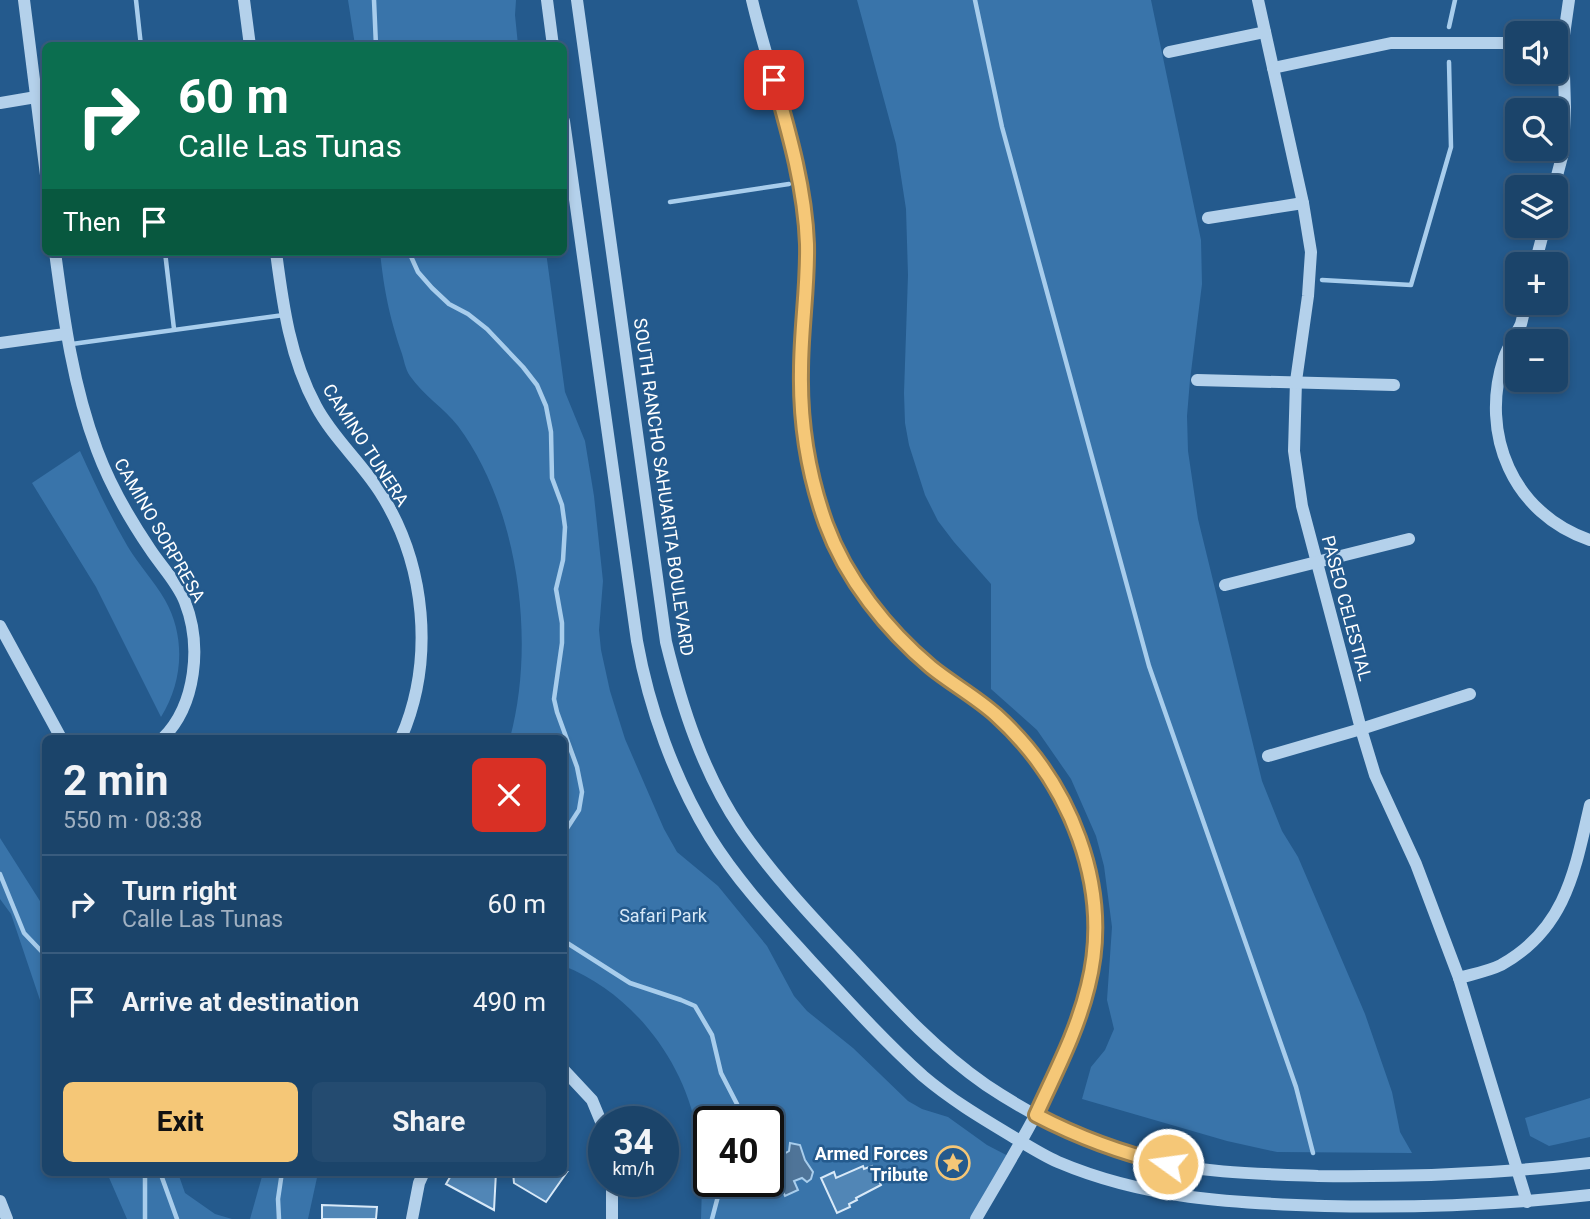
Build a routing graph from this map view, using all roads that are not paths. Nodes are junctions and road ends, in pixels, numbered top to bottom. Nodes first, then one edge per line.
1 (24, 0) edge
2 (244, 0) edge
3 (547, 0) edge
4 (577, 0) edge
5 (752, 0) edge
6 (1258, 0) edge
7 (1569, 0) edge
8 (1564, 21) edge
9 (1265, 32) junction
10 (249, 42) edge
11 (552, 42) edge
12 (1505, 43) edge
13 (1169, 52) dead end
14 (1273, 68) junction
15 (1563, 84) edge
16 (36, 97) junction
17 (0, 103) edge
18 (567, 142) edge
19 (42, 144) edge
20 (1557, 175) edge
21 (1303, 204) junction
22 (1208, 218) dead end
23 (55, 256) edge
24 (277, 256) edge
25 (1523, 315) edge
26 (65, 334) junction
27 (0, 343) edge
28 (1197, 380) dead end
29 (1296, 382) junction
30 (1394, 385) dead end
31 (1409, 539) dead end
32 (1590, 540) edge
33 (1317, 562) junction
34 (1225, 585) dead end
35 (0, 626) edge
36 (1470, 694) dead end
37 (1361, 729) junction
38 (59, 735) edge
39 (165, 735) edge
40 (402, 735) edge
41 (1268, 756) dead end
42 (1590, 804) edge
43 (1459, 978) junction
44 (567, 1073) edge
45 (594, 1106) edge
46 (1036, 1115) junction
47 (1021, 1142) junction
48 (1590, 1163) edge
49 (1518, 1172) junction
50 (422, 1176) edge
51 (1590, 1195) edge
52 (612, 1197) edge
53 (0, 1201) edge
54 (1527, 1202) junction
55 (7, 1219) edge
56 (412, 1219) edge
57 (612, 1219) edge
58 (976, 1219) edge

1 - 16 street
2 - 10 street
3 - 11 street
4 - 46 street, SOUTH RANCHO SAHUARITA BOULEVARD
5 - 46 street
6 - 9 street, PASEO CELESTIAL
7 - 8 street
9 - 13 street
9 - 14 street, PASEO CELESTIAL
12 - 14 street
14 - 21 street, PASEO CELESTIAL
15 - 20 street
16 - 17 street
16 - 19 street
18 - 47 street
21 - 22 street
21 - 29 street, PASEO CELESTIAL
23 - 26 street, CAMINO SORPRESA
24 - 40 street, CAMINO TUNERA
25 - 32 street
26 - 27 street
26 - 39 street, CAMINO SORPRESA
28 - 29 street
29 - 30 street
29 - 33 street, PASEO CELESTIAL
31 - 33 street
33 - 34 street
33 - 37 street, PASEO CELESTIAL
35 - 38 street
36 - 37 street
37 - 41 street
37 - 43 street, PASEO CELESTIAL
42 - 43 street
43 - 49 street, PASEO CELESTIAL
44 - 45 street
46 - 47 street
46 - 49 street, SOUTH RANCHO SAHUARITA BOULEVARD
47 - 54 street
47 - 58 street
48 - 49 street, SOUTH RANCHO SAHUARITA BOULEVARD
49 - 54 street, PASEO CELESTIAL
50 - 56 street
51 - 54 street
52 - 57 street
53 - 55 street

